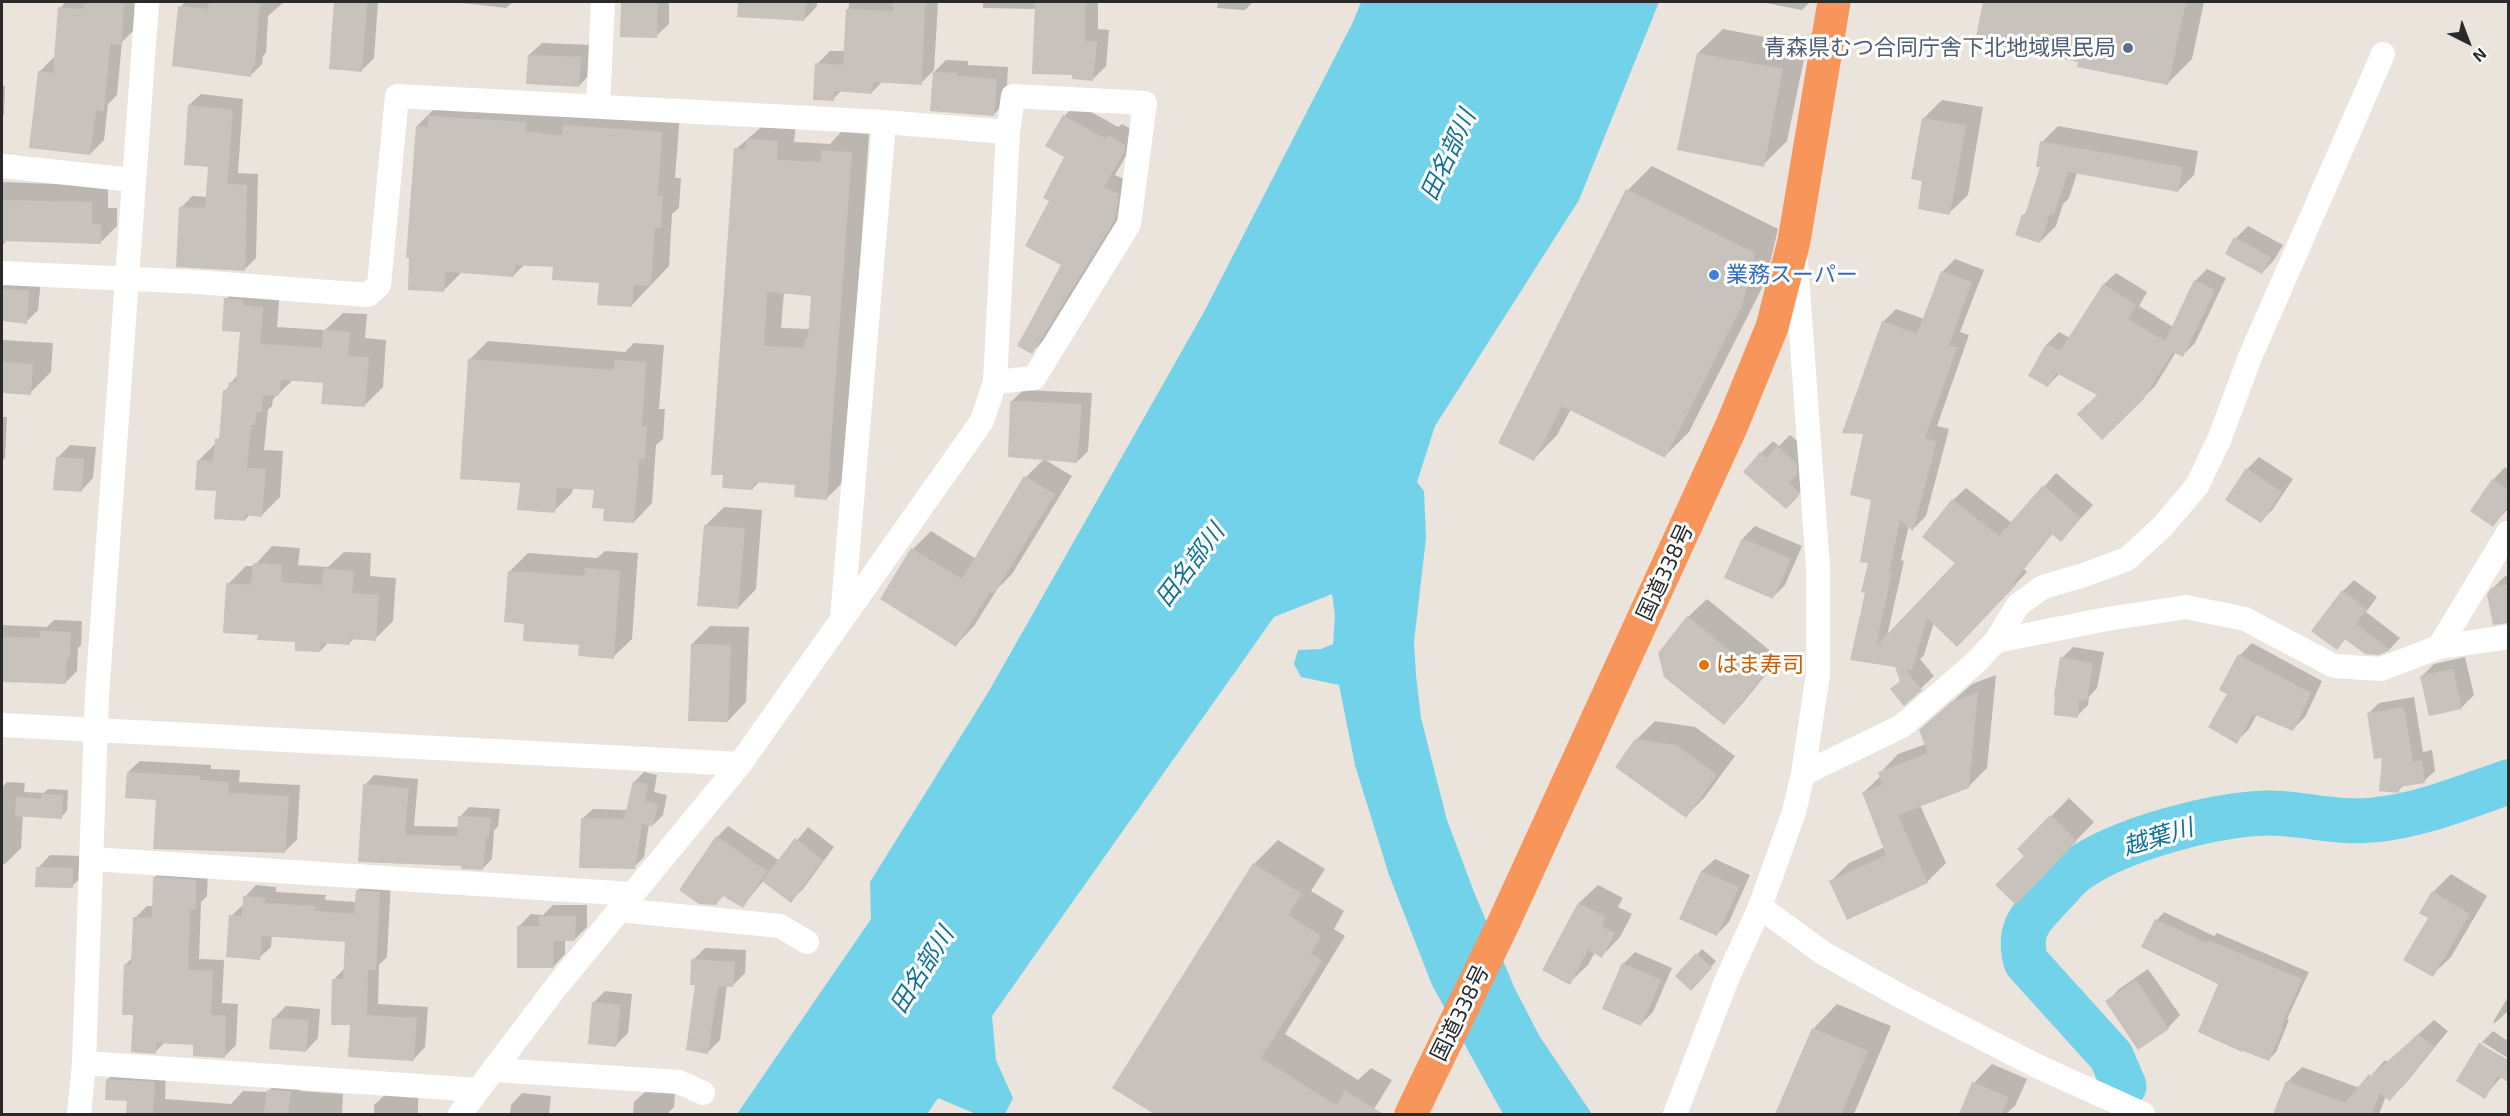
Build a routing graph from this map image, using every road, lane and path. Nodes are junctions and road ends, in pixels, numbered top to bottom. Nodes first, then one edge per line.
1 (147, 2) edge
2 (603, 2) edge
3 (1834, 2) edge
4 (2383, 54) dead end
5 (598, 106) junction
6 (884, 122) junction
7 (1008, 132) junction
8 (2, 166) edge
9 (133, 180) junction
10 (1794, 241) junction
11 (2, 273) edge
12 (126, 280) junction
13 (995, 382) junction
14 (2508, 533) edge
15 (842, 618) junction
16 (2508, 637) edge
17 (1996, 641) junction
18 (2439, 647) junction
19 (2, 725) edge
20 (97, 729) junction
21 (740, 764) junction
22 (1803, 774) junction
23 (91, 859) junction
24 (626, 902) junction
25 (1760, 907) junction
26 (807, 942) dead end
27 (84, 1063) junction
28 (495, 1070) junction
29 (478, 1090) junction
30 (703, 1094) dead end
31 (79, 1114) edge
32 (460, 1114) edge
33 (1411, 1114) edge
34 (1675, 1114) edge
35 (2143, 1114) edge

1 - 9 street
2 - 5 street
3 - 10 highway, 国道338号
4 - 17 street
5 - 6 street
5 - 12 street
6 - 7 street
6 - 15 street
7 - 13 street
7 - 13 street
8 - 9 street
9 - 12 street
10 - 22 street
10 - 33 highway, 国道338号
11 - 12 street
12 - 20 street
13 - 15 street
14 - 18 street
15 - 21 street
16 - 18 street
17 - 18 street
17 - 22 street
19 - 20 street
20 - 21 street
20 - 23 street
21 - 24 street
22 - 25 street
23 - 24 street
23 - 27 street
24 - 26 street
24 - 28 street
25 - 34 street
25 - 35 street
27 - 29 street
27 - 31 street
28 - 29 street
28 - 30 street
29 - 32 street

